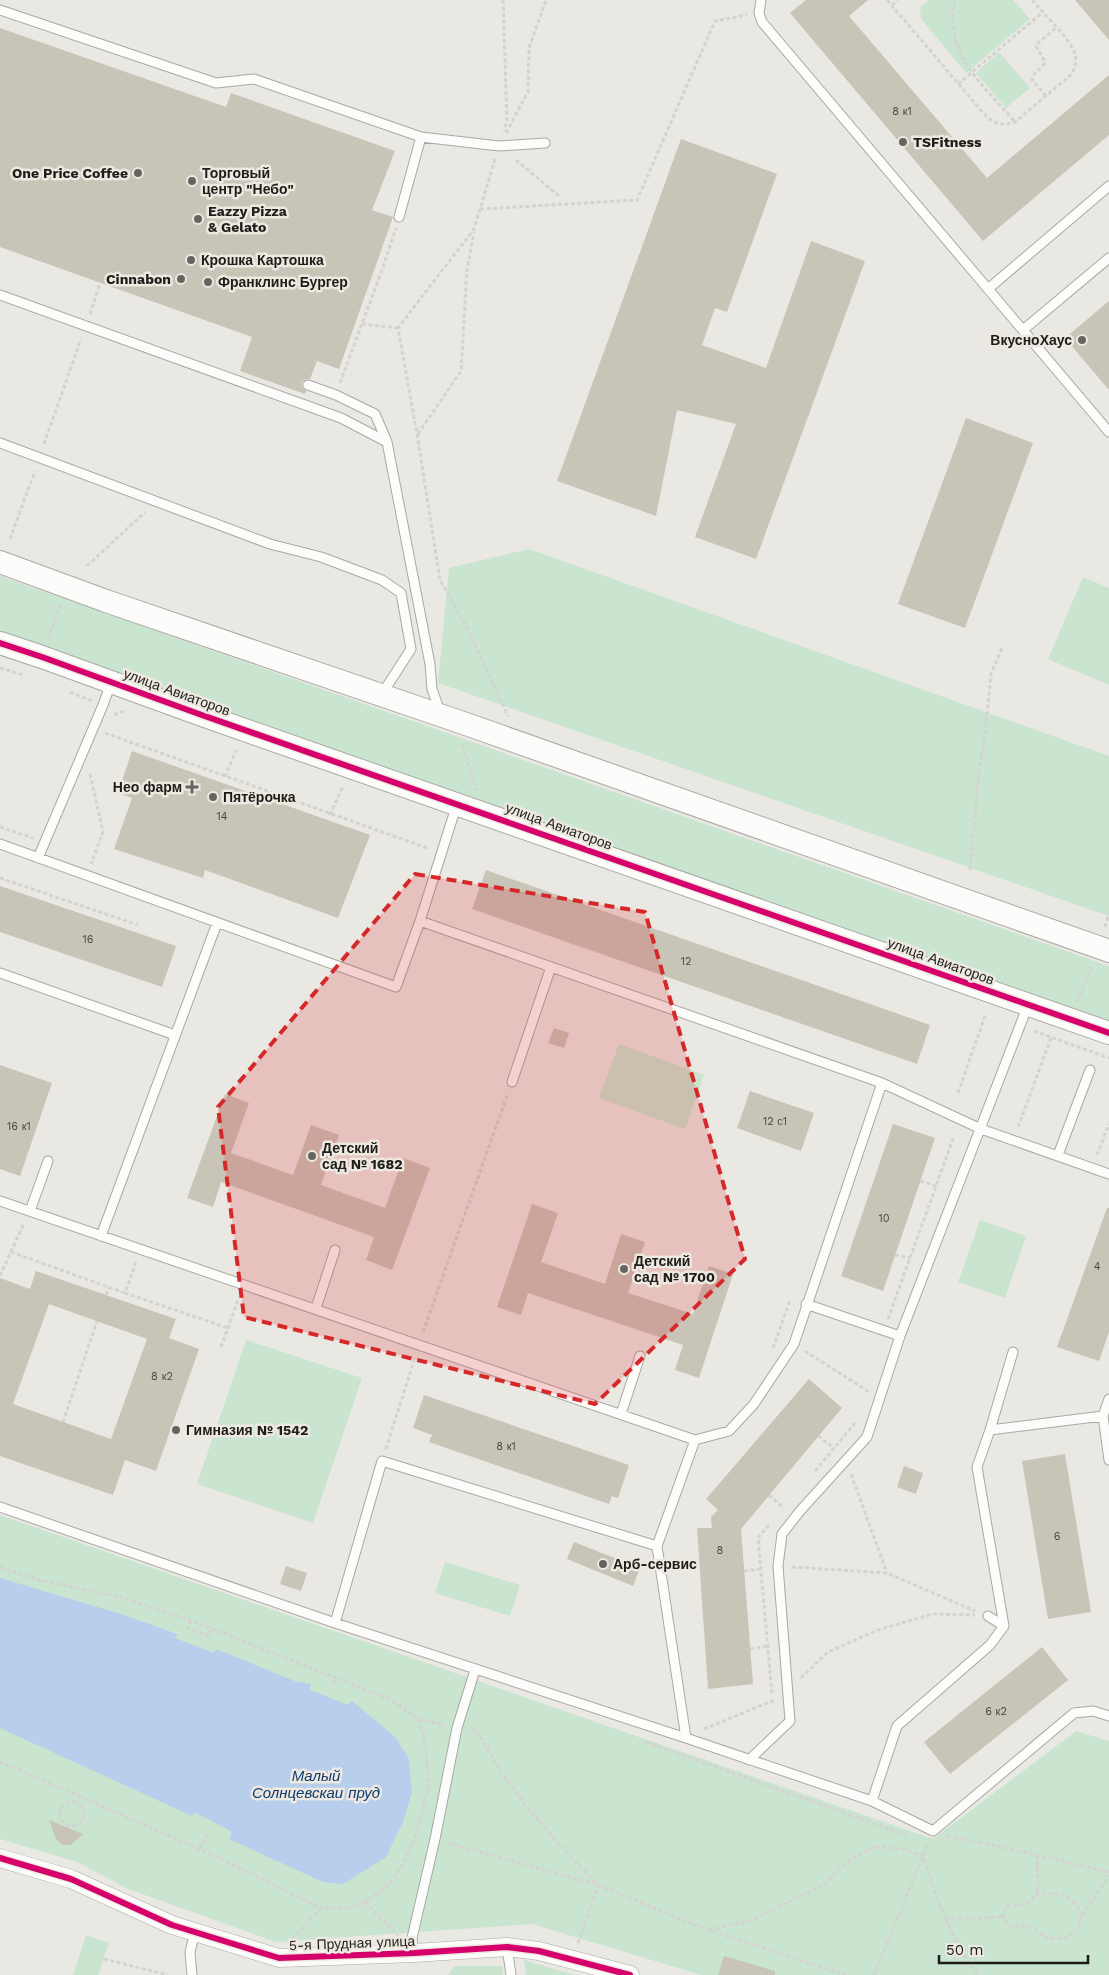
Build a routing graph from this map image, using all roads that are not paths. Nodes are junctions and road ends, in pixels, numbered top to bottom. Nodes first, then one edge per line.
1 (761, 0) edge
2 (0, 10) edge
3 (421, 137) junction
4 (545, 143) dead end
5 (1109, 186) edge
6 (399, 217) road end
7 (1109, 258) edge
8 (988, 288) junction
9 (0, 295) edge
10 (1023, 330) junction
11 (308, 385) dead end
12 (1109, 432) edge
13 (388, 442) junction
14 (0, 443) edge
15 (0, 562) edge
16 (0, 643) edge
17 (111, 681) junction
18 (382, 695) junction
19 (442, 717) junction
20 (458, 804) junction
21 (0, 844) edge
22 (38, 858) junction
23 (420, 921) junction
24 (218, 923) junction
25 (1109, 951) edge
26 (552, 967) junction
27 (0, 973) edge
28 (1028, 1005) junction
29 (1109, 1033) edge
30 (175, 1035) junction
31 (1090, 1070) dead end
32 (512, 1082) road end
33 (882, 1083) junction
34 (981, 1130) junction
35 (1058, 1155) junction
36 (48, 1161) dead end
37 (1109, 1174) edge
38 (0, 1201) edge
39 (30, 1211) junction
40 (101, 1236) junction
41 (335, 1250) dead end
42 (806, 1304) junction
43 (316, 1308) junction
44 (900, 1336) junction
45 (1013, 1352) dead end
46 (640, 1356) dead end
47 (1109, 1398) edge
48 (621, 1414) junction
49 (1103, 1416) junction
50 (990, 1430) junction
51 (695, 1440) junction
52 (1109, 1460) edge
53 (0, 1507) edge
54 (657, 1546) junction
55 (988, 1616) road end
56 (335, 1623) junction
57 (1004, 1626) junction
58 (475, 1670) junction
59 (1109, 1716) edge
60 (686, 1738) junction
61 (749, 1760) junction
62 (872, 1801) junction
63 (0, 1858) edge
64 (195, 1932) junction
65 (409, 1947) junction
66 (507, 1948) junction
67 (192, 1975) edge
68 (511, 1975) edge
69 (630, 1975) edge

1 - 8 lane
2 - 3 lane
3 - 4 lane
3 - 6 lane
5 - 8 lane
7 - 10 lane
8 - 10 lane
9 - 13 lane
10 - 12 lane
11 - 13 lane
13 - 19 lane
14 - 18 lane
15 - 18 street
16 - 17 street, улица Авиаторов
17 - 20 street, улица Авиаторов
17 - 22 lane
18 - 19 street
19 - 25 street
20 - 23 lane
20 - 28 street, улица Авиаторов
21 - 22 lane
22 - 24 lane
23 - 24 lane
23 - 26 lane
24 - 30 lane
26 - 32 lane
26 - 33 lane
27 - 30 lane
28 - 29 street, улица Авиаторов
28 - 34 lane
30 - 40 lane
31 - 35 lane
33 - 34 lane
33 - 42 lane
34 - 35 lane
34 - 44 lane
35 - 37 lane
36 - 39 lane
38 - 39 lane
39 - 40 lane
40 - 43 lane
41 - 43 lane
42 - 44 lane
42 - 51 lane
43 - 48 lane
44 - 61 lane
45 - 50 lane
46 - 48 lane
47 - 49 lane
48 - 51 lane
49 - 50 lane
49 - 52 lane
50 - 57 lane
51 - 54 lane
53 - 56 lane
54 - 56 lane
54 - 60 lane
55 - 57 lane
56 - 58 lane
57 - 62 lane
58 - 60 lane
58 - 65 lane
59 - 62 lane
60 - 61 lane
61 - 62 lane
63 - 64 street, 5-я Прудная улица
64 - 65 street, 5-я Прудная улица
64 - 67 lane
65 - 66 street, 5-я Прудная улица
66 - 68 lane
66 - 69 street, 5-я Прудная улица

